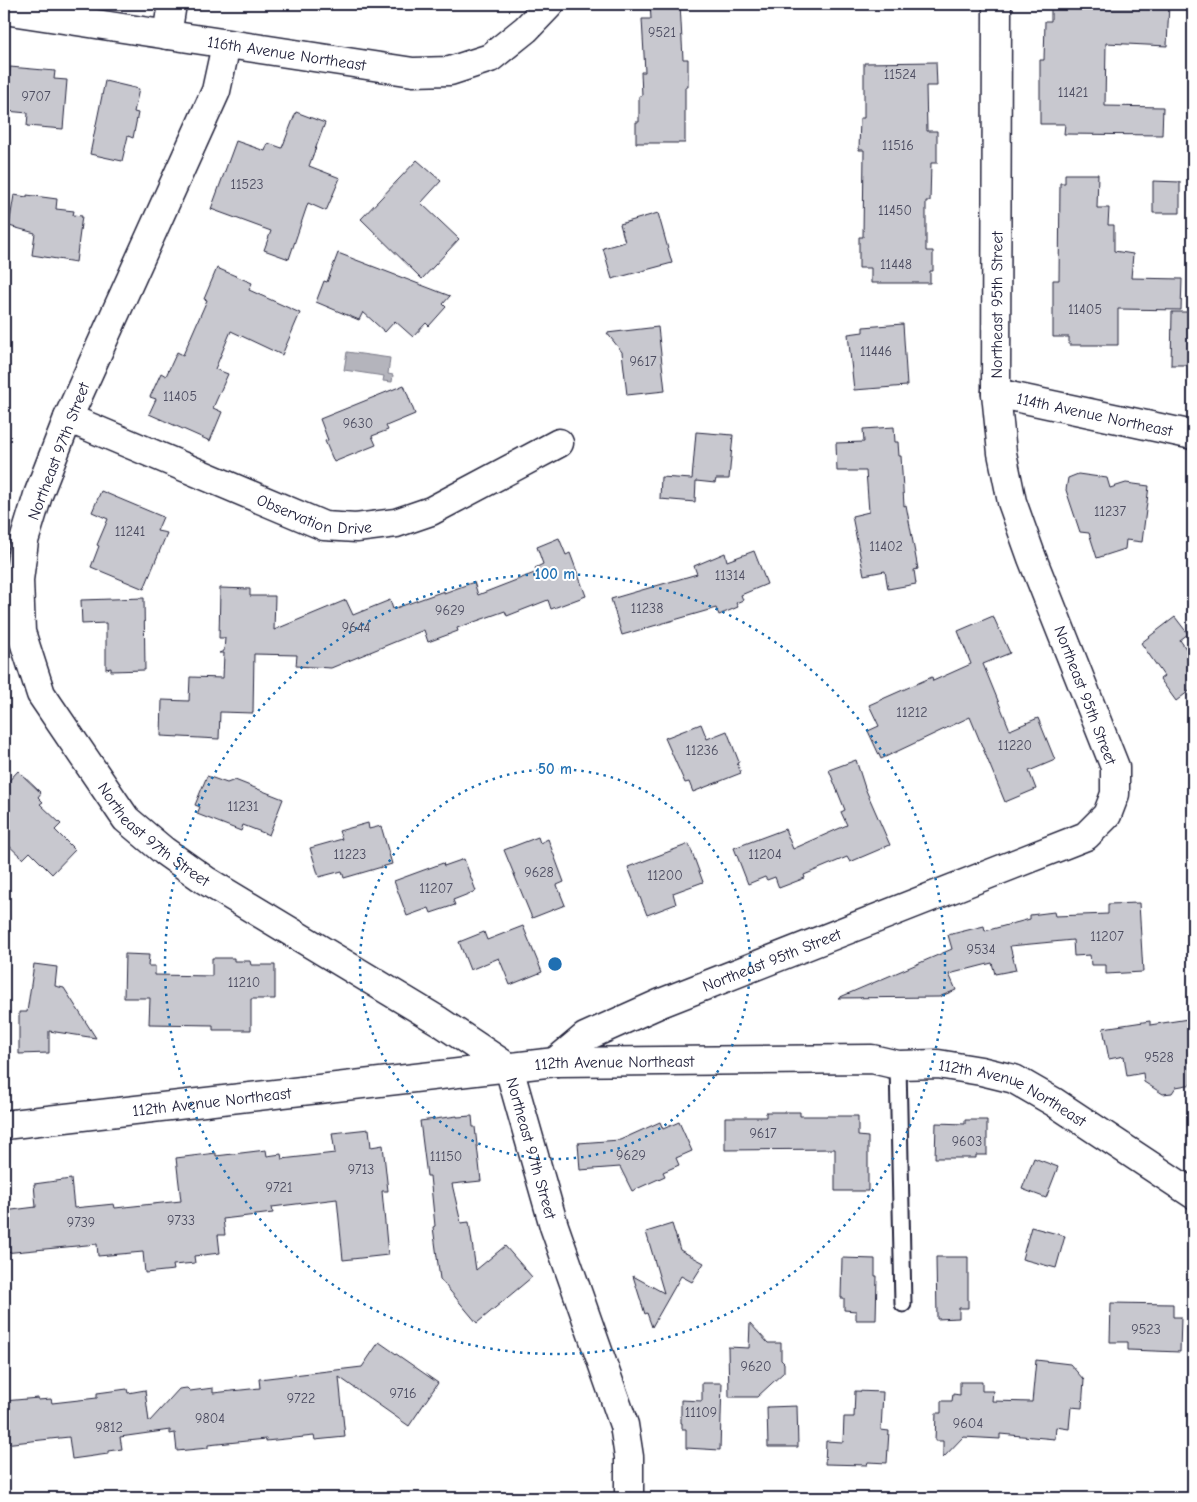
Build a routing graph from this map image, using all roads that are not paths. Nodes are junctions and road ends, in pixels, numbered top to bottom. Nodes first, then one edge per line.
1 (172, 4) edge
2 (550, 4) edge
3 (997, 4) edge
4 (4, 10) edge
5 (167, 35) junction
6 (226, 45) junction
7 (996, 393) junction
8 (68, 418) junction
9 (1193, 435) edge
10 (559, 443) dead end
11 (555, 1062) junction
12 (898, 1065) junction
13 (509, 1068) junction
14 (4, 1125) edge
15 (1193, 1194) edge
16 (903, 1304) dead end
17 (629, 1498) edge

1 - 5 street
2 - 6 street, 116th Avenue Northeast
3 - 7 street, Northeast 95th Street
4 - 5 street, 116th Avenue Northeast
5 - 6 street, 116th Avenue Northeast
6 - 8 street, Northeast 97th Street
7 - 9 street, 114th Avenue Northeast
7 - 11 street, Northeast 95th Street
8 - 10 street, Observation Drive
8 - 13 street, Northeast 97th Street
11 - 12 street, 112th Avenue Northeast
11 - 13 street, 112th Avenue Northeast
12 - 15 street, 112th Avenue Northeast
12 - 16 lane
13 - 14 street, 112th Avenue Northeast
13 - 17 street, Northeast 97th Street

